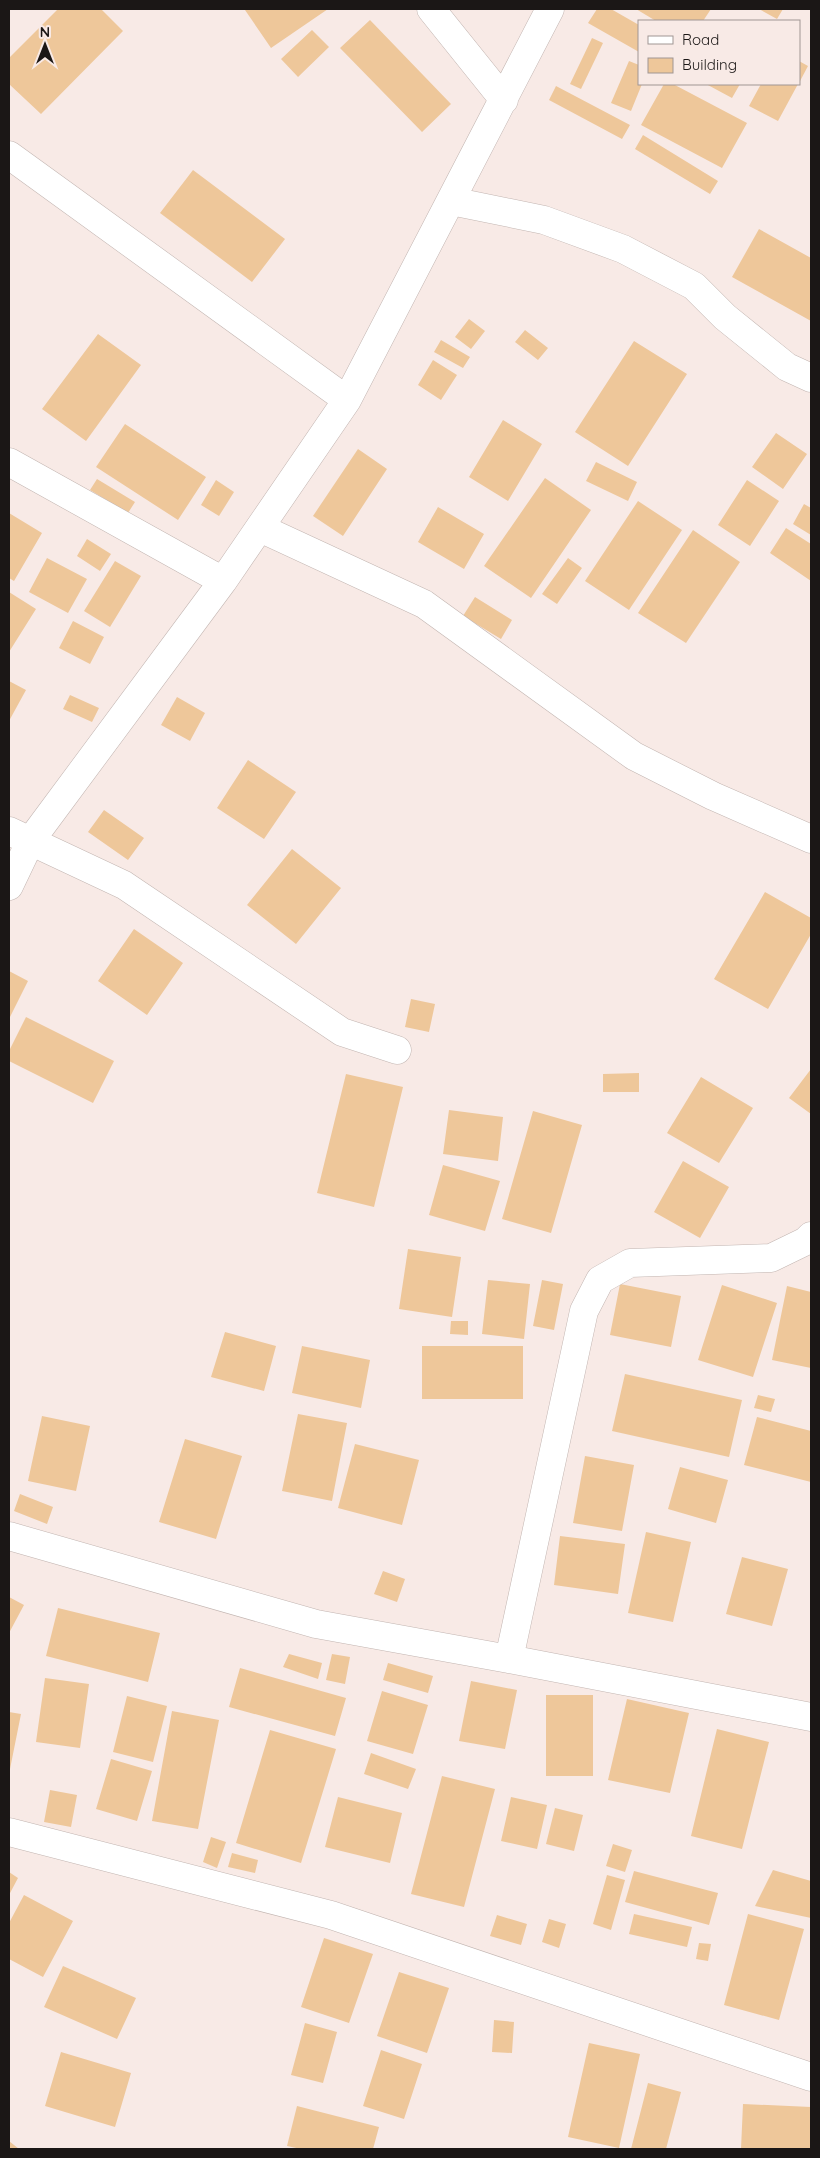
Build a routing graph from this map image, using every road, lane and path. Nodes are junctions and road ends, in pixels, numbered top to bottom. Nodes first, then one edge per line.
1 (431, 9) edge
2 (550, 9) edge
3 (504, 100) junction
4 (9, 155) edge
5 (451, 201) junction
6 (811, 378) edge
7 (347, 400) junction
8 (9, 462) edge
9 (260, 528) junction
10 (223, 581) junction
11 (20, 836) edge
12 (811, 839) edge
13 (9, 886) edge
14 (397, 1050) dead end
15 (810, 1239) edge
16 (9, 1536) edge
17 (509, 1658) junction
18 (811, 1717) edge
19 (9, 1832) edge
20 (811, 2077) edge

1 - 3 street
2 - 3 street
3 - 5 street
4 - 7 street
5 - 6 street
5 - 7 street
7 - 9 street
8 - 10 street
9 - 10 street
9 - 12 street
10 - 11 street
11 - 13 street
11 - 14 street
15 - 17 street
16 - 17 street
17 - 18 street
19 - 20 street

